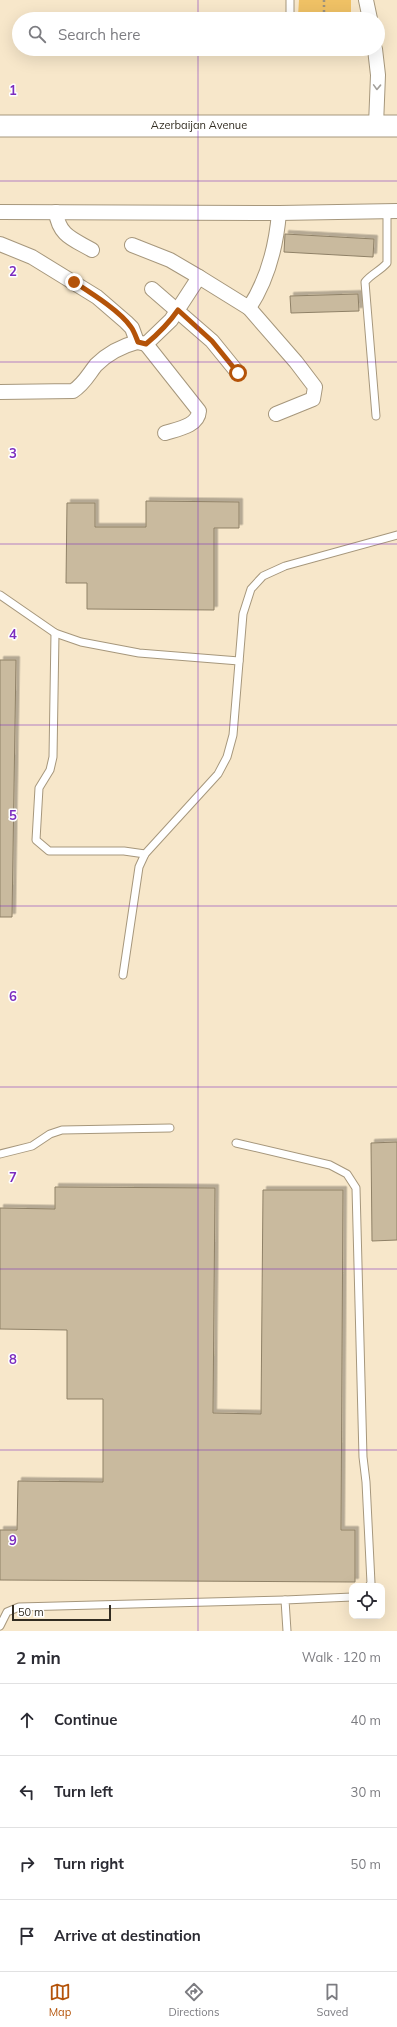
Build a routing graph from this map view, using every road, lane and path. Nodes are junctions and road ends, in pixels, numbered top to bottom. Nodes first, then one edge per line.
1 (290, 0) edge
2 (324, 0) edge
3 (366, 0) edge
4 (290, 12) edge
5 (324, 12) edge
6 (369, 12) edge
7 (376, 56) edge
8 (376, 125) junction
9 (0, 126) edge
10 (397, 126) edge
11 (392, 211) edge
12 (0, 212) edge
13 (56, 212) junction
14 (279, 213) junction
15 (0, 244) edge
16 (132, 245) dead end
17 (92, 250) dead end
18 (199, 277) junction
19 (152, 289) dead end
20 (249, 308) junction
21 (178, 310) junction
22 (142, 343) junction
23 (238, 373) dead end
24 (0, 392) edge
25 (276, 414) dead end
26 (376, 416) dead end
27 (165, 433) dead end
28 (397, 536) edge
29 (0, 595) edge
30 (55, 633) junction
31 (239, 662) junction
32 (145, 854) junction
33 (123, 975) dead end
34 (170, 1128) dead end
35 (236, 1143) dead end
36 (0, 1154) edge
37 (371, 1583) edge
38 (349, 1597) edge
39 (285, 1600) junction
40 (0, 1626) edge
41 (286, 1631) edge

1 - 4 lane
2 - 5 path
3 - 6 street
7 -> 8 street
8 - 9 street, Azerbaijan Avenue
8 - 10 street, Azerbaijan Avenue
11 - 14 street
11 - 26 lane
12 - 13 street
13 - 14 street
13 - 17 street
14 - 20 street
15 - 22 street
16 - 18 street
18 - 20 street
18 - 21 street
19 - 21 street
20 - 25 street
21 - 22 street
21 - 23 street
22 - 24 street
22 - 27 street
28 - 31 lane
29 - 30 lane
30 - 31 lane
30 - 32 lane
31 - 32 lane
32 - 33 lane
34 - 36 lane
35 - 37 lane
38 - 39 lane
39 - 40 lane
39 - 41 lane

